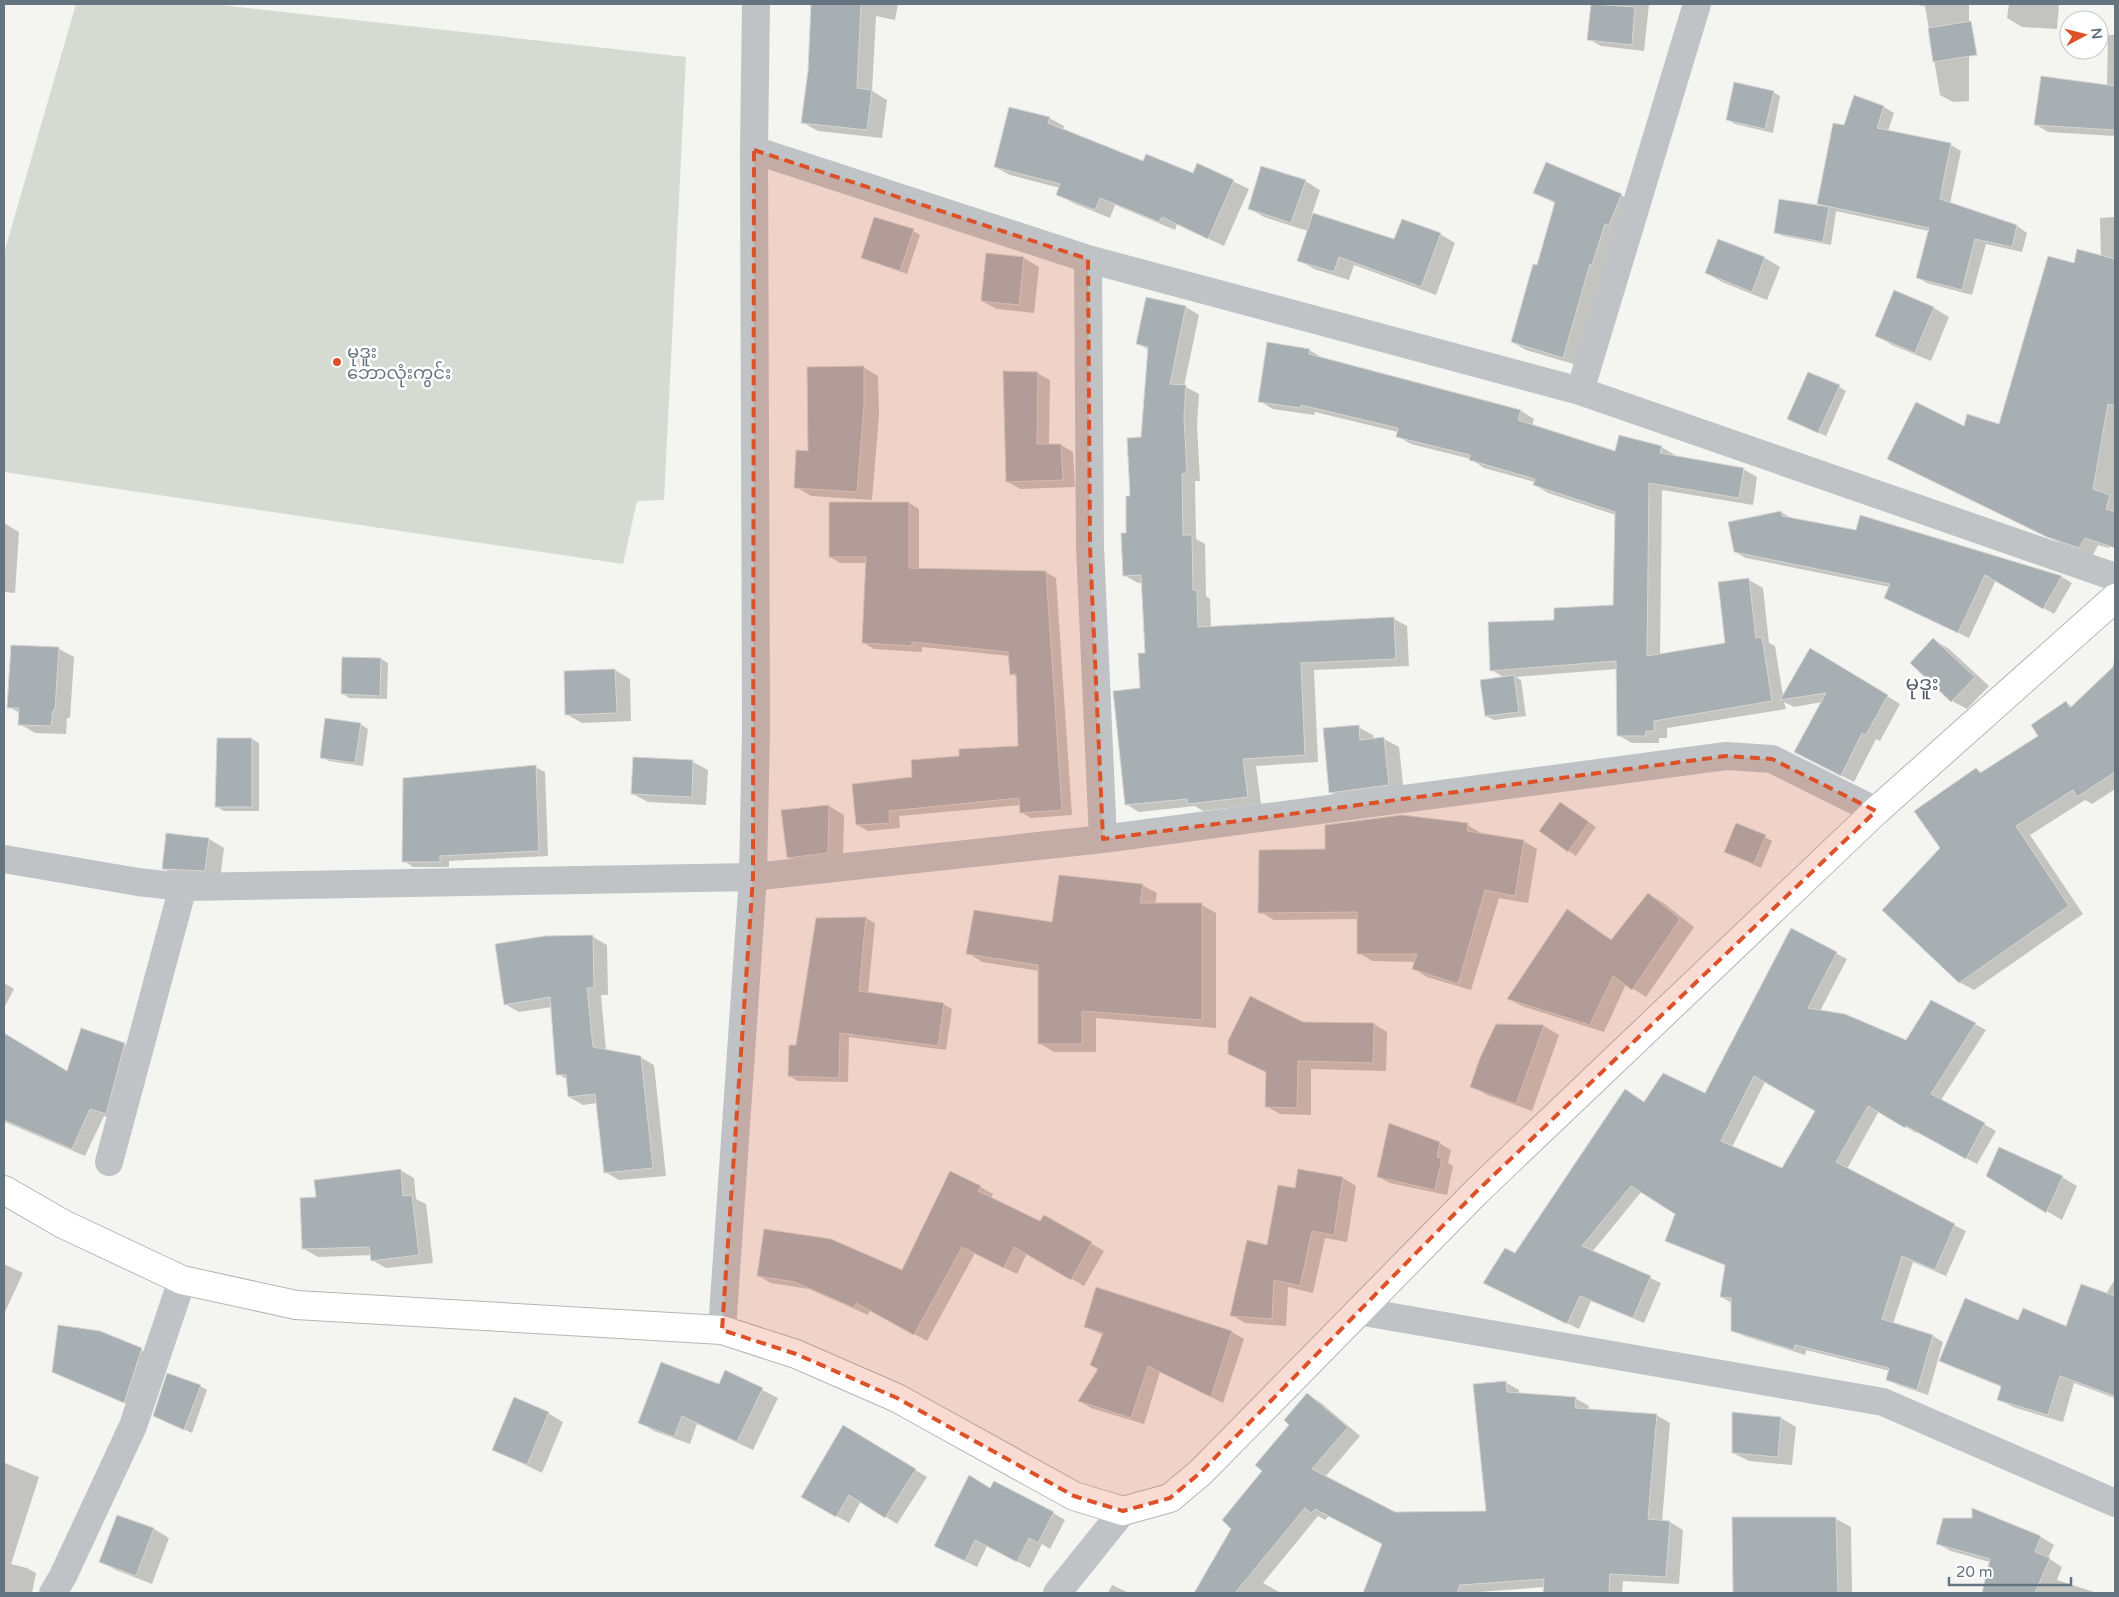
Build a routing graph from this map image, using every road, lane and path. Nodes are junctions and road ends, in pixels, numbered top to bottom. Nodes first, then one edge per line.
1 (756, 4) edge
2 (1698, 4) edge
3 (754, 150) junction
4 (1088, 259) junction
5 (1580, 391) junction
6 (2115, 577) edge
7 (2115, 598) edge
8 (1876, 811) junction
9 (1103, 839) junction
10 (4, 859) edge
11 (753, 877) junction
12 (183, 887) junction
13 (109, 1162) dead end
14 (4, 1190) edge
15 (182, 1280) junction
16 (1358, 1311) junction
17 (722, 1330) junction
18 (2115, 1503) edge
19 (1123, 1512) junction
20 (53, 1593) edge
21 (1057, 1593) edge

1 - 3 street
2 - 5 street
3 - 4 street
3 - 11 street
4 - 5 street
4 - 9 street
5 - 6 street
7 - 8 main road
8 - 9 street
8 - 16 main road
9 - 11 street
10 - 12 street
11 - 12 street
11 - 17 street
12 - 13 street
14 - 15 main road
15 - 17 main road
15 - 20 street
16 - 18 street
16 - 19 main road
17 - 19 main road
19 - 21 street

